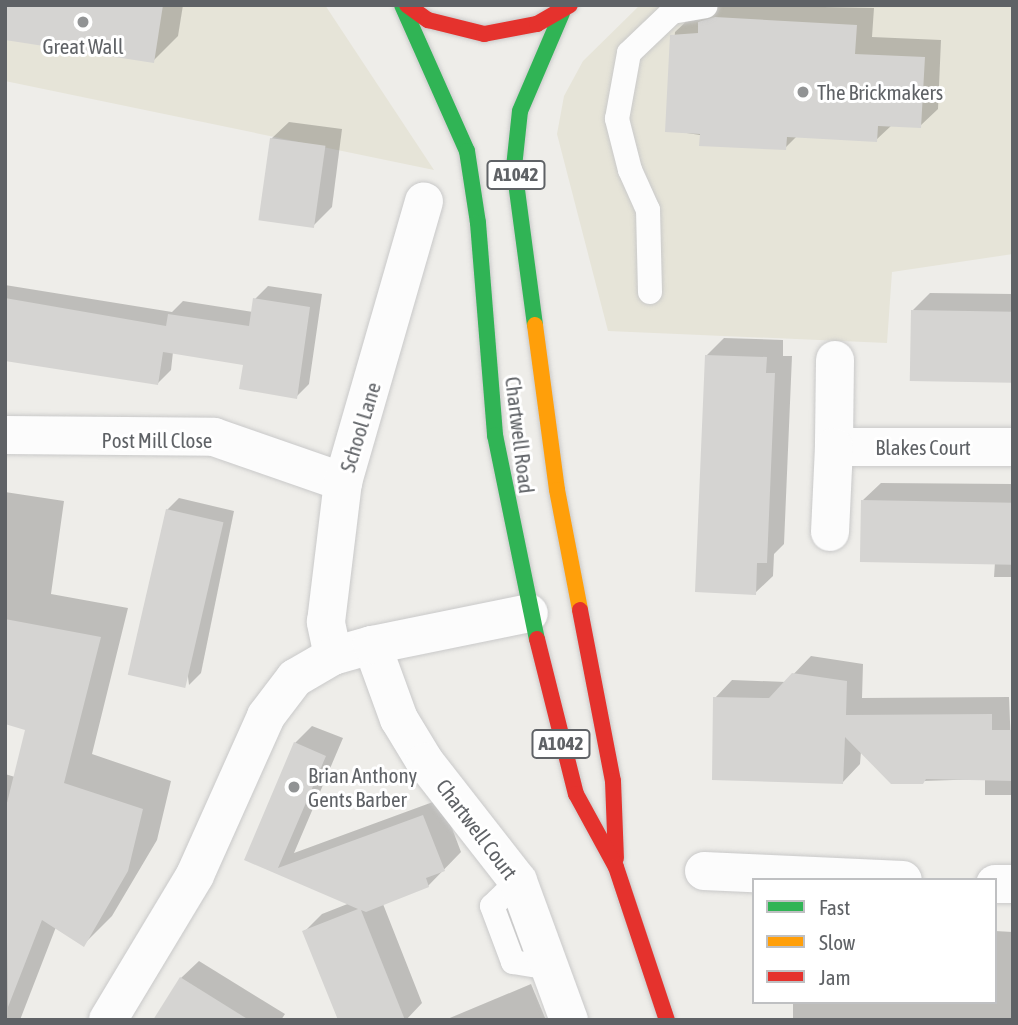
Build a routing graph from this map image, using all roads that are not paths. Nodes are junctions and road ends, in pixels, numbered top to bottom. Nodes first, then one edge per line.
1 (402, 5) edge
2 (407, 5) edge
3 (705, 6) edge
4 (566, 9) edge
5 (424, 201) dead end
6 (650, 292) dead end
7 (835, 360) dead end
8 (5, 435) edge
9 (834, 447) junction
10 (1013, 447) edge
11 (344, 482) junction
12 (830, 532) dead end
13 (528, 613) junction
14 (372, 645) junction
15 (333, 656) junction
16 (616, 867) junction
17 (704, 872) dead end
18 (853, 878) edge
19 (108, 1020) edge
20 (569, 1020) edge
21 (667, 1020) edge

1 - 13 highway, Chartwell Road / A1042
2 - 4 highway
3 - 6 lane
4 - 16 highway, Chartwell Road / A1042
5 - 11 street, School Lane
7 - 9 street
8 - 11 street, Post Mill Close
9 - 10 street, Blakes Court
9 - 12 street
11 - 15 street, School Lane
13 - 14 street
13 - 16 highway, Chartwell Road / A1042
14 - 15 street
14 - 20 street, Chartwell Court
15 - 19 street
16 - 21 highway, Chartwell Road / A1042
17 - 18 street

